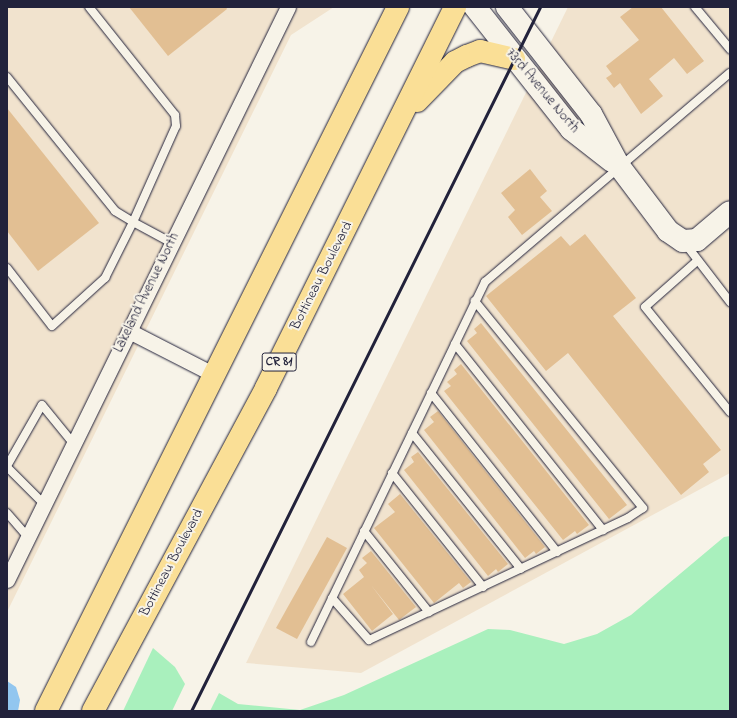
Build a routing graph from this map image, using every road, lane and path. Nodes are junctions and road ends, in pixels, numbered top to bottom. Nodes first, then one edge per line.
1 (89, 7) edge
2 (288, 7) edge
3 (398, 7) edge
4 (455, 7) edge
5 (475, 7) edge
6 (507, 7) edge
7 (695, 7) edge
8 (730, 49) edge
9 (514, 59) junction
10 (730, 73) edge
11 (7, 78) edge
12 (401, 120) junction
13 (619, 166) junction
14 (730, 212) edge
15 (133, 222) junction
16 (683, 241) junction
17 (172, 243) junction
18 (696, 260) junction
19 (7, 268) edge
20 (475, 301) junction
21 (730, 302) edge
22 (129, 331) junction
23 (455, 344) junction
24 (213, 374) junction
25 (431, 393) junction
26 (730, 412) edge
27 (412, 433) junction
28 (73, 443) junction
29 (7, 466) edge
30 (392, 473) junction
31 (44, 504) junction
32 (7, 513) edge
33 (364, 530) junction
34 (603, 530) junction
35 (28, 537) junction
36 (557, 552) junction
37 (521, 569) junction
38 (7, 580) edge
39 (483, 587) junction
40 (332, 598) junction
41 (429, 612) junction
42 (311, 642) dead end
43 (46, 711) edge
44 (92, 711) edge

1 - 15 lane
2 - 17 street, Lakeland Avenue North
3 - 24 highway
4 - 12 highway, Bottineau Boulevard / CR 81
5 - 9 street, 73rd Avenue North
6 - 13 street, 73rd Avenue North
7 - 8 lane
9 - 12 highway
9 - 13 street, 73rd Avenue North
10 - 13 lane
11 - 15 lane
12 - 44 highway, Bottineau Boulevard / CR 81
13 - 16 street, 73rd Avenue North
13 - 20 lane
14 - 16 street
15 - 17 lane
15 - 19 lane
16 - 18 lane
17 - 22 street, Lakeland Avenue North
18 - 21 lane
18 - 26 lane
20 - 23 lane
20 - 34 lane
22 - 24 street
22 - 28 street, Lakeland Avenue North
23 - 25 lane
23 - 34 lane
24 - 43 highway
25 - 27 lane
25 - 36 lane
27 - 30 lane
27 - 37 lane
28 - 29 lane
28 - 31 street, Lakeland Avenue North
29 - 31 lane
30 - 33 lane
30 - 39 lane
31 - 35 street, Lakeland Avenue North
32 - 35 lane
33 - 40 lane
33 - 41 lane
34 - 36 lane
35 - 38 street, Lakeland Avenue North
36 - 37 lane
37 - 39 lane
39 - 41 lane
40 - 41 lane
40 - 42 lane

